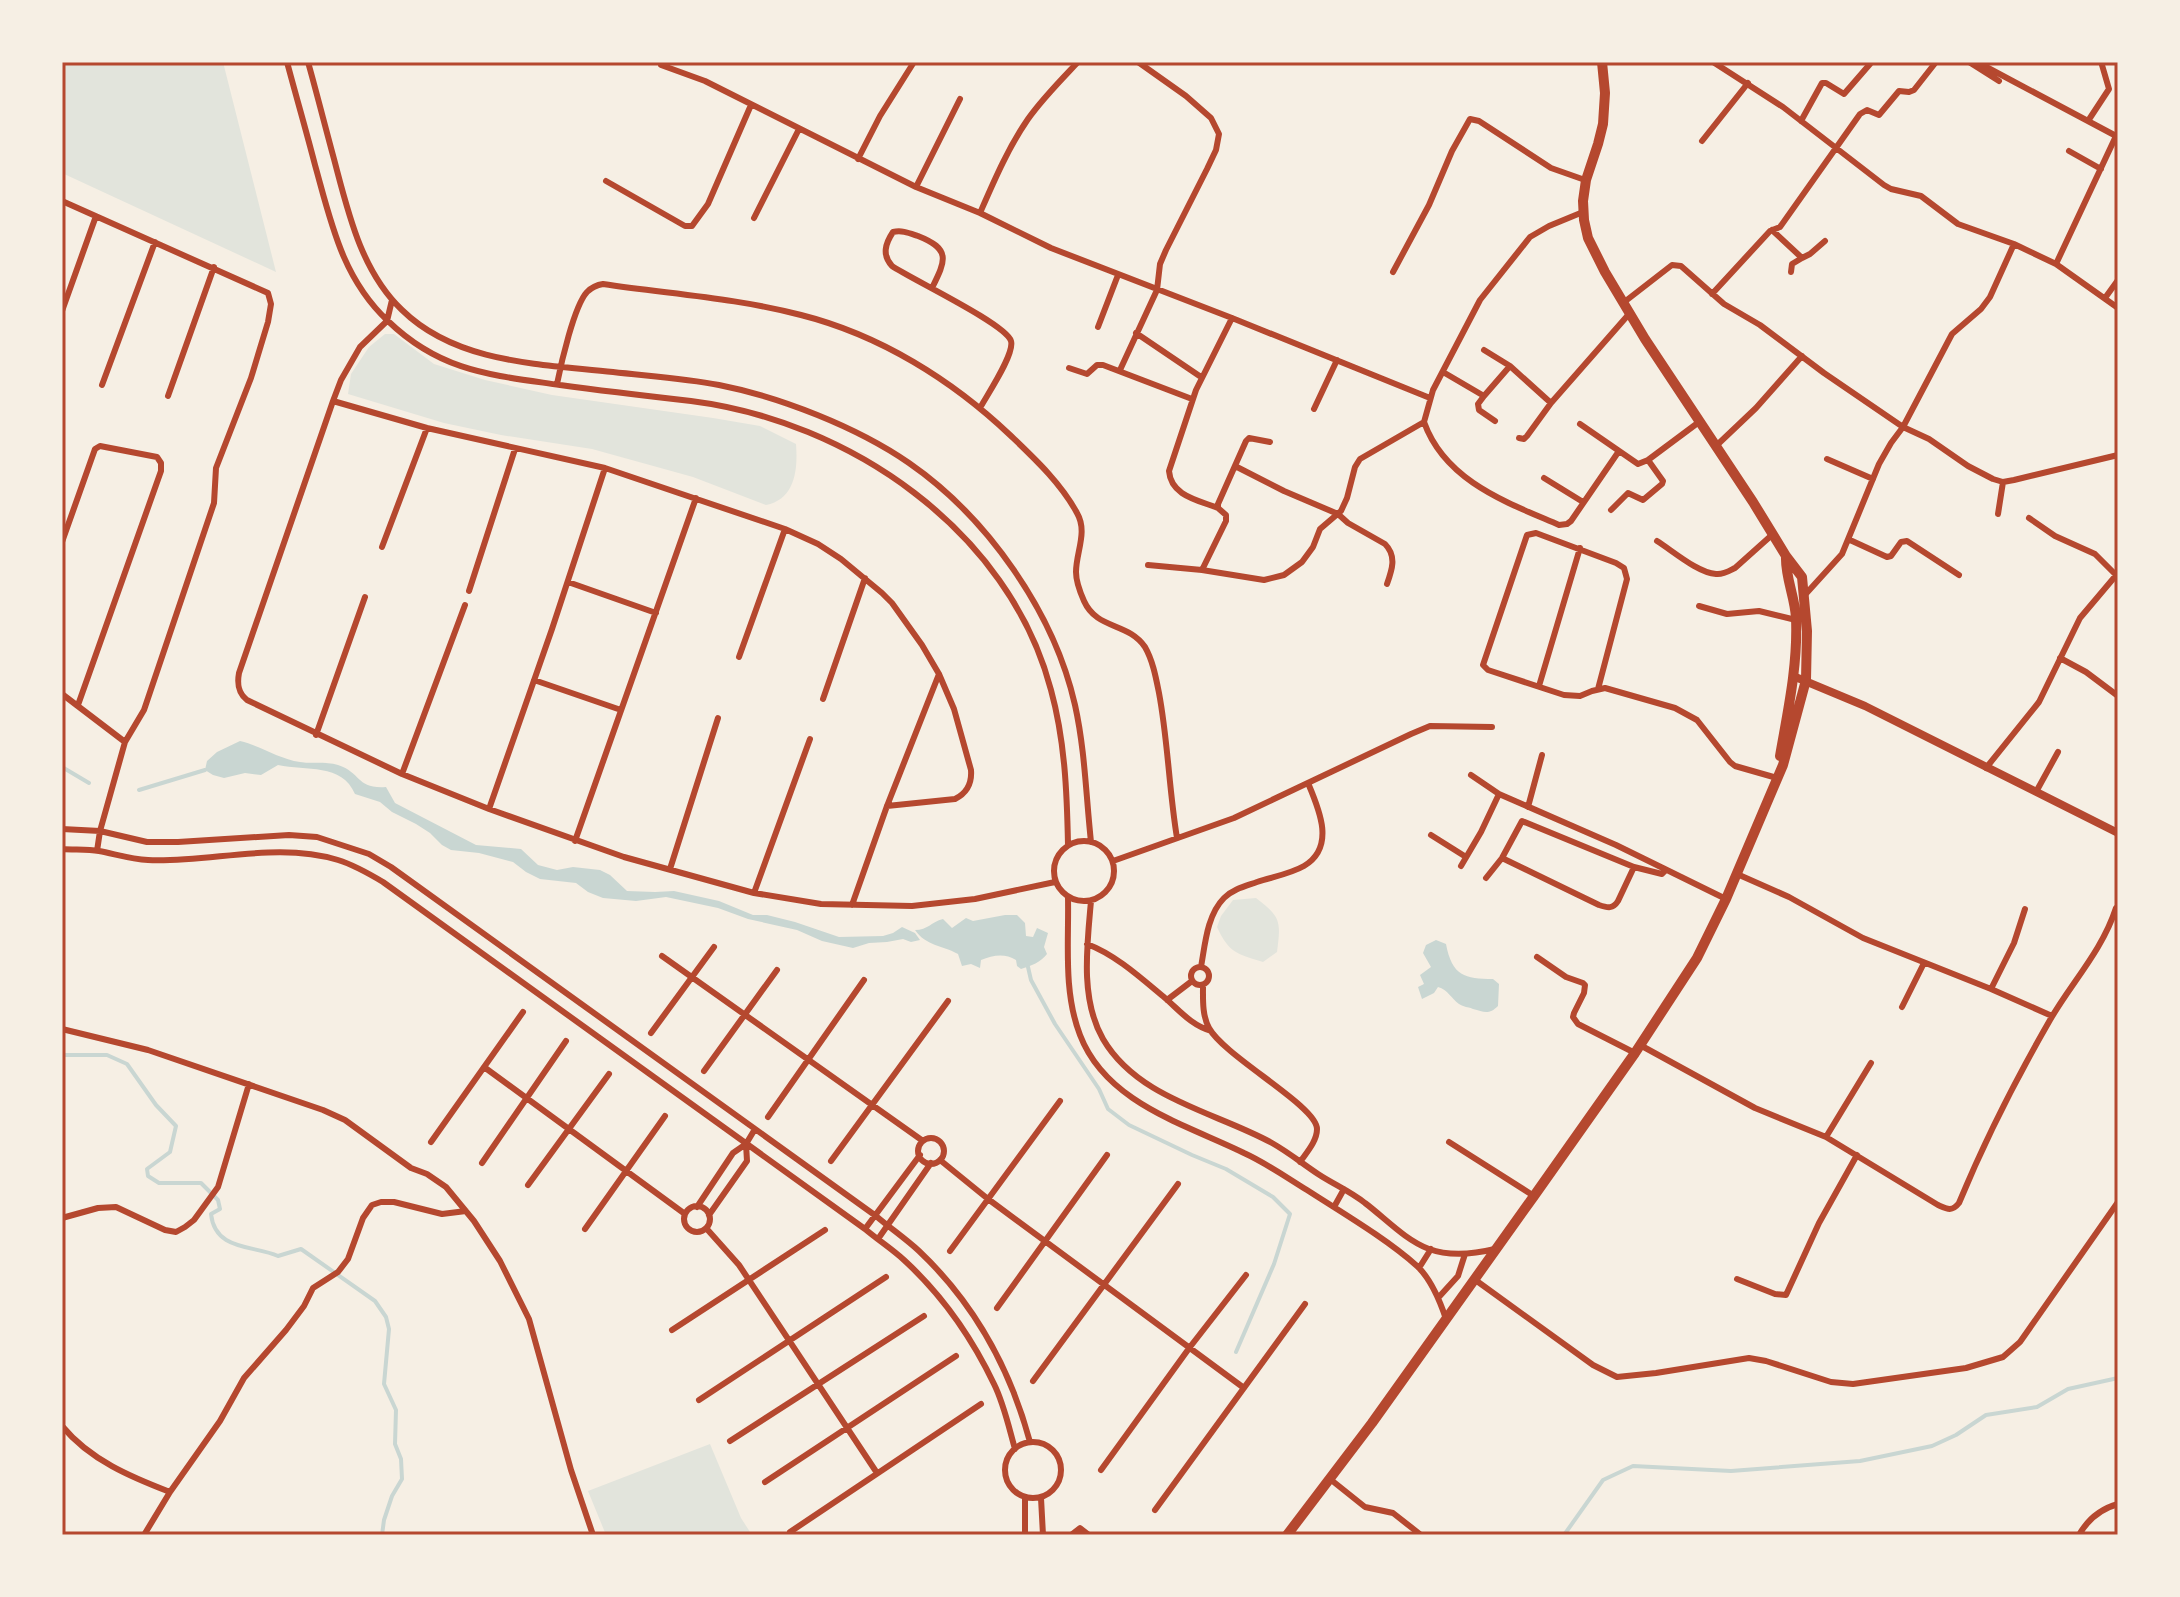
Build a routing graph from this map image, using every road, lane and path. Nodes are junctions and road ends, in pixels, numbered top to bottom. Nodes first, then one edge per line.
1 (287, 62) edge
2 (308, 62) edge
3 (914, 62) edge
4 (1078, 62) edge
5 (1138, 62) edge
6 (1602, 62) edge
7 (1713, 62) edge
8 (1867, 62) edge
9 (1936, 62) edge
10 (1969, 62) edge
11 (1977, 62) edge
12 (659, 63) edge
13 (2102, 65) dead end
14 (1989, 72) junction
15 (1999, 81) dead end
16 (1748, 83) junction
17 (960, 99) dead end
18 (751, 105) junction
19 (1801, 121) junction
20 (2088, 121) junction
21 (799, 129) junction
22 (2117, 136) edge
23 (1702, 141) dead end
24 (1837, 148) junction
25 (2069, 151) dead end
26 (858, 159) junction
27 (2101, 169) junction
28 (1588, 174) junction
29 (606, 181) dead end
30 (916, 187) junction
31 (62, 201) edge
32 (1583, 212) junction
33 (980, 213) junction
34 (96, 216) junction
35 (754, 218) dead end
36 (1772, 230) junction
37 (1825, 241) dead end
38 (155, 242) junction
39 (2014, 244) junction
40 (1802, 258) junction
41 (2056, 264) junction
42 (214, 267) junction
43 (1393, 272) dead end
44 (1791, 272) dead end
45 (1118, 275) junction
46 (2118, 280) edge
47 (932, 288) junction
48 (1157, 290) junction
49 (1712, 294) junction
50 (2105, 298) junction
51 (392, 300) junction
52 (1623, 303) junction
53 (2118, 308) edge
54 (62, 311) edge
55 (1629, 314) junction
56 (1232, 318) junction
57 (387, 321) junction
58 (1098, 327) dead end
59 (1136, 333) junction
60 (1484, 350) dead end
61 (1802, 356) junction
62 (1337, 360) junction
63 (561, 366) junction
64 (1510, 366) junction
65 (1069, 368) dead end
66 (1120, 370) junction
67 (1443, 372) junction
68 (1201, 377) junction
69 (557, 384) junction
70 (102, 385) dead end
71 (168, 396) dead end
72 (1484, 396) junction
73 (1430, 398) junction
74 (1192, 399) junction
75 (333, 401) junction
76 (1551, 403) junction
77 (980, 408) junction
78 (801, 409) junction
79 (1314, 409) dead end
80 (810, 413) junction
81 (1495, 421) dead end
82 (1424, 422) junction
83 (1699, 422) junction
84 (1580, 424) dead end
85 (794, 426) junction
86 (1903, 427) junction
87 (427, 428) junction
88 (804, 430) junction
89 (1519, 438) dead end
90 (1270, 442) dead end
91 (1715, 447) junction
92 (515, 449) junction
93 (1619, 451) junction
94 (2118, 455) edge
95 (1827, 459) dead end
96 (1648, 460) junction
97 (1235, 466) junction
98 (605, 468) junction
99 (1544, 478) dead end
100 (1873, 479) junction
101 (2003, 482) junction
102 (696, 498) junction
103 (1583, 502) junction
104 (1218, 508) junction
105 (1611, 510) dead end
106 (1338, 514) junction
107 (1998, 514) dead end
108 (2029, 518) dead end
109 (785, 529) junction
110 (1773, 534) junction
111 (1850, 540) junction
112 (1657, 541) dead end
113 (62, 542) edge
114 (382, 547) dead end
115 (1580, 548) junction
116 (1148, 565) dead end
117 (1202, 570) junction
118 (2117, 574) edge
119 (1959, 575) dead end
120 (865, 578) junction
121 (568, 582) junction
122 (1387, 584) dead end
123 (469, 591) dead end
124 (365, 597) dead end
125 (1800, 598) junction
126 (465, 605) dead end
127 (1699, 606) dead end
128 (656, 613) junction
129 (1796, 620) junction
130 (739, 657) dead end
131 (2060, 658) junction
132 (939, 674) junction
133 (1793, 676) junction
134 (534, 680) junction
135 (1806, 680) junction
136 (1539, 686) junction
137 (1598, 689) junction
138 (62, 694) edge
139 (2118, 696) edge
140 (823, 699) dead end
141 (78, 705) junction
142 (621, 710) junction
143 (718, 718) dead end
144 (1492, 727) dead end
145 (316, 735) junction
146 (810, 739) dead end
147 (125, 742) junction
148 (2058, 752) dead end
149 (1542, 755) dead end
150 (1986, 768) junction
151 (402, 774) junction
152 (1471, 775) dead end
153 (1778, 776) junction
154 (1308, 783) junction
155 (2036, 792) junction
156 (1499, 794) junction
157 (887, 806) junction
158 (1528, 807) junction
159 (489, 809) junction
160 (62, 829) edge
161 (100, 831) junction
162 (2118, 833) edge
163 (1431, 835) dead end
164 (1177, 838) junction
165 (575, 841) junction
166 (1091, 842) junction
167 (1068, 845) junction
168 (62, 849) edge
169 (97, 851) junction
170 (1639, 856) junction
171 (1466, 857) junction
172 (1502, 858) junction
173 (1113, 861) junction
174 (1461, 866) dead end
175 (1634, 867) junction
176 (670, 869) junction
177 (1666, 870) junction
178 (1737, 874) junction
179 (1486, 878) dead end
180 (1055, 882) junction
181 (754, 893) junction
182 (1068, 897) junction
183 (1726, 899) junction
184 (1091, 901) junction
185 (852, 905) junction
186 (2116, 908) dead end
187 (2025, 909) dead end
188 (1087, 944) junction
189 (714, 947) dead end
190 (662, 956) dead end
191 (1537, 957) dead end
192 (1924, 963) junction
193 (1201, 967) junction
194 (777, 970) dead end
195 (692, 977) junction
196 (864, 980) dead end
197 (1192, 981) junction
198 (1203, 985) junction
199 (1991, 989) junction
200 (1167, 1000) junction
201 (948, 1001) dead end
202 (1902, 1007) dead end
203 (523, 1012) dead end
204 (745, 1015) junction
205 (2052, 1016) junction
206 (62, 1029) edge
207 (1211, 1031) junction
208 (651, 1033) dead end
209 (566, 1041) dead end
210 (1638, 1049) junction
211 (809, 1060) junction
212 (1871, 1063) dead end
213 (484, 1067) junction
214 (704, 1071) dead end
215 (609, 1074) dead end
216 (249, 1084) junction
217 (527, 1098) junction
218 (1060, 1101) dead end
219 (872, 1105) junction
220 (665, 1116) dead end
221 (768, 1117) dead end
222 (569, 1128) junction
223 (755, 1129) junction
224 (1826, 1137) junction
225 (923, 1141) junction
226 (431, 1142) dead end
227 (1449, 1142) dead end
228 (746, 1144) junction
229 (920, 1155) junction
230 (1107, 1155) dead end
231 (1857, 1155) junction
232 (940, 1160) junction
233 (831, 1161) dead end
234 (1300, 1162) junction
235 (482, 1163) dead end
236 (931, 1163) junction
237 (626, 1172) junction
238 (1178, 1184) dead end
239 (528, 1185) dead end
240 (1344, 1189) junction
241 (1534, 1196) junction
242 (988, 1199) junction
243 (2118, 1202) edge
244 (697, 1207) junction
245 (1334, 1207) junction
246 (466, 1211) junction
247 (685, 1214) junction
248 (709, 1215) junction
249 (876, 1216) junction
250 (62, 1218) edge
251 (1383, 1218) junction
252 (888, 1226) junction
253 (706, 1228) junction
254 (585, 1229) dead end
255 (865, 1229) junction
256 (825, 1230) dead end
257 (1370, 1232) junction
258 (878, 1239) junction
259 (1045, 1240) junction
260 (1431, 1249) junction
261 (1495, 1249) junction
262 (950, 1251) dead end
263 (1465, 1254) junction
264 (1419, 1268) junction
265 (1246, 1275) dead end
266 (886, 1277) dead end
267 (1474, 1279) junction
268 (1737, 1279) dead end
269 (749, 1280) junction
270 (1104, 1284) junction
271 (1438, 1298) junction
272 (1305, 1304) dead end
273 (997, 1308) dead end
274 (924, 1316) dead end
275 (1446, 1319) junction
276 (672, 1330) dead end
277 (789, 1341) junction
278 (1190, 1347) junction
279 (956, 1356) dead end
280 (1033, 1381) dead end
281 (818, 1384) junction
282 (1244, 1388) junction
283 (699, 1400) dead end
284 (981, 1404) dead end
285 (62, 1426) edge
286 (847, 1428) junction
287 (730, 1441) dead end
288 (1030, 1442) junction
289 (1015, 1449) junction
290 (1101, 1470) dead end
291 (877, 1473) junction
292 (1330, 1479) junction
293 (765, 1482) dead end
294 (170, 1492) junction
295 (1025, 1498) junction
296 (1041, 1498) junction
297 (2118, 1504) edge
298 (1155, 1510) dead end
299 (790, 1532) dead end
300 (144, 1535) edge
301 (593, 1535) edge
302 (1025, 1535) edge
303 (1043, 1535) edge
304 (1071, 1535) edge
305 (1089, 1535) edge
306 (1287, 1535) edge
307 (1421, 1535) edge
308 (2079, 1535) edge

1 - 57 street
2 - 51 street
3 - 26 street
4 - 33 street
5 - 48 street
6 - 28 highway
7 - 16 street
8 - 19 street
9 - 24 street
10 - 14 street
11 - 14 street
12 - 18 street
13 - 20 street
14 - 15 street
14 - 20 street
16 - 19 street
16 - 23 street
17 - 30 street
18 - 21 street
18 - 29 street
19 - 24 street
20 - 22 street
21 - 26 street
21 - 35 street
22 - 27 street
24 - 36 street
24 - 39 street
25 - 27 street
26 - 30 street
27 - 41 street
28 - 32 highway
28 - 43 street
30 - 33 street
31 - 34 street
32 - 52 highway
32 - 67 street
33 - 45 street
34 - 38 street
34 - 54 street
36 - 40 street
36 - 49 street
37 - 40 street
38 - 42 street
38 - 70 street
39 - 41 street
39 - 86 street
40 - 44 street
41 - 50 street
42 - 71 street
42 - 147 street
45 - 48 street
45 - 58 street
46 - 50 street
47 - 47 street
47 - 77 street
48 - 56 street
48 - 59 street
49 - 52 street
49 - 61 street
50 - 53 street
51 - 57 street
51 - 63 street
52 - 55 highway
55 - 76 street
55 - 83 highway
56 - 62 street
56 - 68 street
57 - 69 street
57 - 75 street
59 - 66 street
59 - 68 street
60 - 64 street
61 - 86 street
61 - 91 street
62 - 73 street
62 - 79 street
63 - 69 street
63 - 77 street
63 - 78 street
64 - 72 street
64 - 76 street
65 - 66 street
66 - 74 street
67 - 72 street
67 - 73 street
68 - 74 street
69 - 85 street
72 - 81 street
73 - 82 street
74 - 104 street
75 - 87 street
75 - 145 street
76 - 89 street
77 - 164 street
78 - 80 street
78 - 85 street
80 - 88 street
80 - 166 street
82 - 103 street
82 - 106 street
83 - 91 highway
83 - 96 street
84 - 93 street
85 - 88 street
86 - 100 street
86 - 101 street
87 - 92 street
87 - 114 street
88 - 167 street
90 - 97 street
91 - 110 highway
92 - 98 street
92 - 123 street
93 - 96 street
93 - 103 street
94 - 101 street
95 - 100 street
96 - 105 street
97 - 104 street
97 - 106 street
98 - 102 street
98 - 121 street
99 - 103 street
100 - 111 street
101 - 107 street
102 - 109 street
102 - 128 street
104 - 117 street
106 - 117 street
106 - 122 street
108 - 118 street
109 - 120 street
109 - 130 street
110 - 112 street
110 - 125 highway
111 - 119 street
111 - 125 street
113 - 141 street
115 - 136 street
115 - 136 street
115 - 137 street
116 - 117 street
118 - 131 street
120 - 132 street
120 - 140 street
121 - 128 street
121 - 134 street
124 - 145 street
125 - 129 highway
125 - 135 highway
126 - 151 street
127 - 129 street
128 - 142 street
129 - 133 highway
131 - 139 street
131 - 150 street
132 - 157 street
132 - 157 street
133 - 135 main road
133 - 153 highway
134 - 142 street
134 - 159 street
135 - 150 main road
135 - 153 highway
136 - 137 street
137 - 153 street
138 - 141 street
141 - 147 street
142 - 165 street
143 - 176 street
144 - 154 street
145 - 151 street
146 - 181 street
147 - 161 street
148 - 155 street
149 - 158 street
150 - 155 main road
151 - 159 street
152 - 156 street
153 - 178 highway
154 - 164 street
154 - 193 street
155 - 162 main road
156 - 158 street
156 - 171 street
157 - 185 street
158 - 170 street
159 - 165 street
160 - 161 street
161 - 169 street
161 - 223 street
163 - 171 street
164 - 173 street
165 - 176 street
166 - 167 street
166 - 173 street
167 - 180 street
168 - 169 street
169 - 228 street
170 - 175 street
170 - 177 street
171 - 174 street
172 - 175 street
172 - 175 street
172 - 179 street
173 - 184 street
175 - 177 street
176 - 181 street
177 - 183 street
178 - 183 highway
178 - 192 street
180 - 182 street
180 - 185 street
181 - 185 street
182 - 184 street
182 - 245 street
183 - 210 highway
184 - 188 street
186 - 205 street
187 - 199 street
188 - 200 street
188 - 234 street
189 - 195 street
190 - 195 street
191 - 210 street
192 - 199 street
192 - 202 street
193 - 197 street
193 - 198 street
194 - 204 street
195 - 204 street
195 - 208 street
196 - 211 street
197 - 198 street
197 - 200 street
198 - 207 street
199 - 205 street
200 - 207 street
201 - 219 street
203 - 213 street
204 - 211 street
204 - 214 street
205 - 231 street
206 - 216 street
207 - 234 street
209 - 217 street
210 - 224 street
210 - 241 highway
211 - 219 street
211 - 221 street
212 - 224 street
213 - 217 street
213 - 226 street
215 - 222 street
216 - 246 street
216 - 250 street
217 - 222 street
217 - 235 street
218 - 242 street
219 - 225 street
219 - 233 street
220 - 237 street
222 - 237 street
222 - 239 street
223 - 228 street
223 - 249 street
224 - 231 street
225 - 229 street
225 - 232 street
227 - 241 street
228 - 244 street
228 - 248 street
228 - 255 street
229 - 236 street
229 - 249 street
230 - 259 street
231 - 268 street
232 - 236 street
232 - 242 street
234 - 240 street
236 - 252 street
237 - 247 street
237 - 254 street
238 - 270 street
240 - 245 street
240 - 251 street
241 - 261 highway
242 - 259 street
242 - 262 street
243 - 267 street
244 - 247 street
244 - 248 street
245 - 257 street
246 - 294 street
246 - 301 street
247 - 253 street
248 - 253 street
249 - 252 street
249 - 255 street
251 - 257 street
251 - 260 street
252 - 258 street
252 - 288 street
253 - 269 street
255 - 258 street
256 - 269 street
257 - 264 street
258 - 289 street
259 - 270 street
259 - 273 street
260 - 263 street
260 - 264 street
261 - 263 street
261 - 267 highway
263 - 271 street
264 - 271 street
265 - 278 street
266 - 277 street
267 - 275 highway
269 - 276 street
269 - 277 street
270 - 278 street
270 - 280 street
271 - 275 street
272 - 282 street
274 - 281 street
275 - 292 highway
277 - 281 street
277 - 283 street
278 - 282 street
278 - 290 street
279 - 286 street
281 - 286 street
281 - 287 street
282 - 298 street
284 - 291 street
285 - 294 street
286 - 291 street
286 - 293 street
288 - 289 street
288 - 296 street
289 - 295 street
291 - 299 street
292 - 306 highway
292 - 307 street
294 - 300 street
295 - 296 street
295 - 302 street
296 - 303 street
297 - 308 street
304 - 305 street

